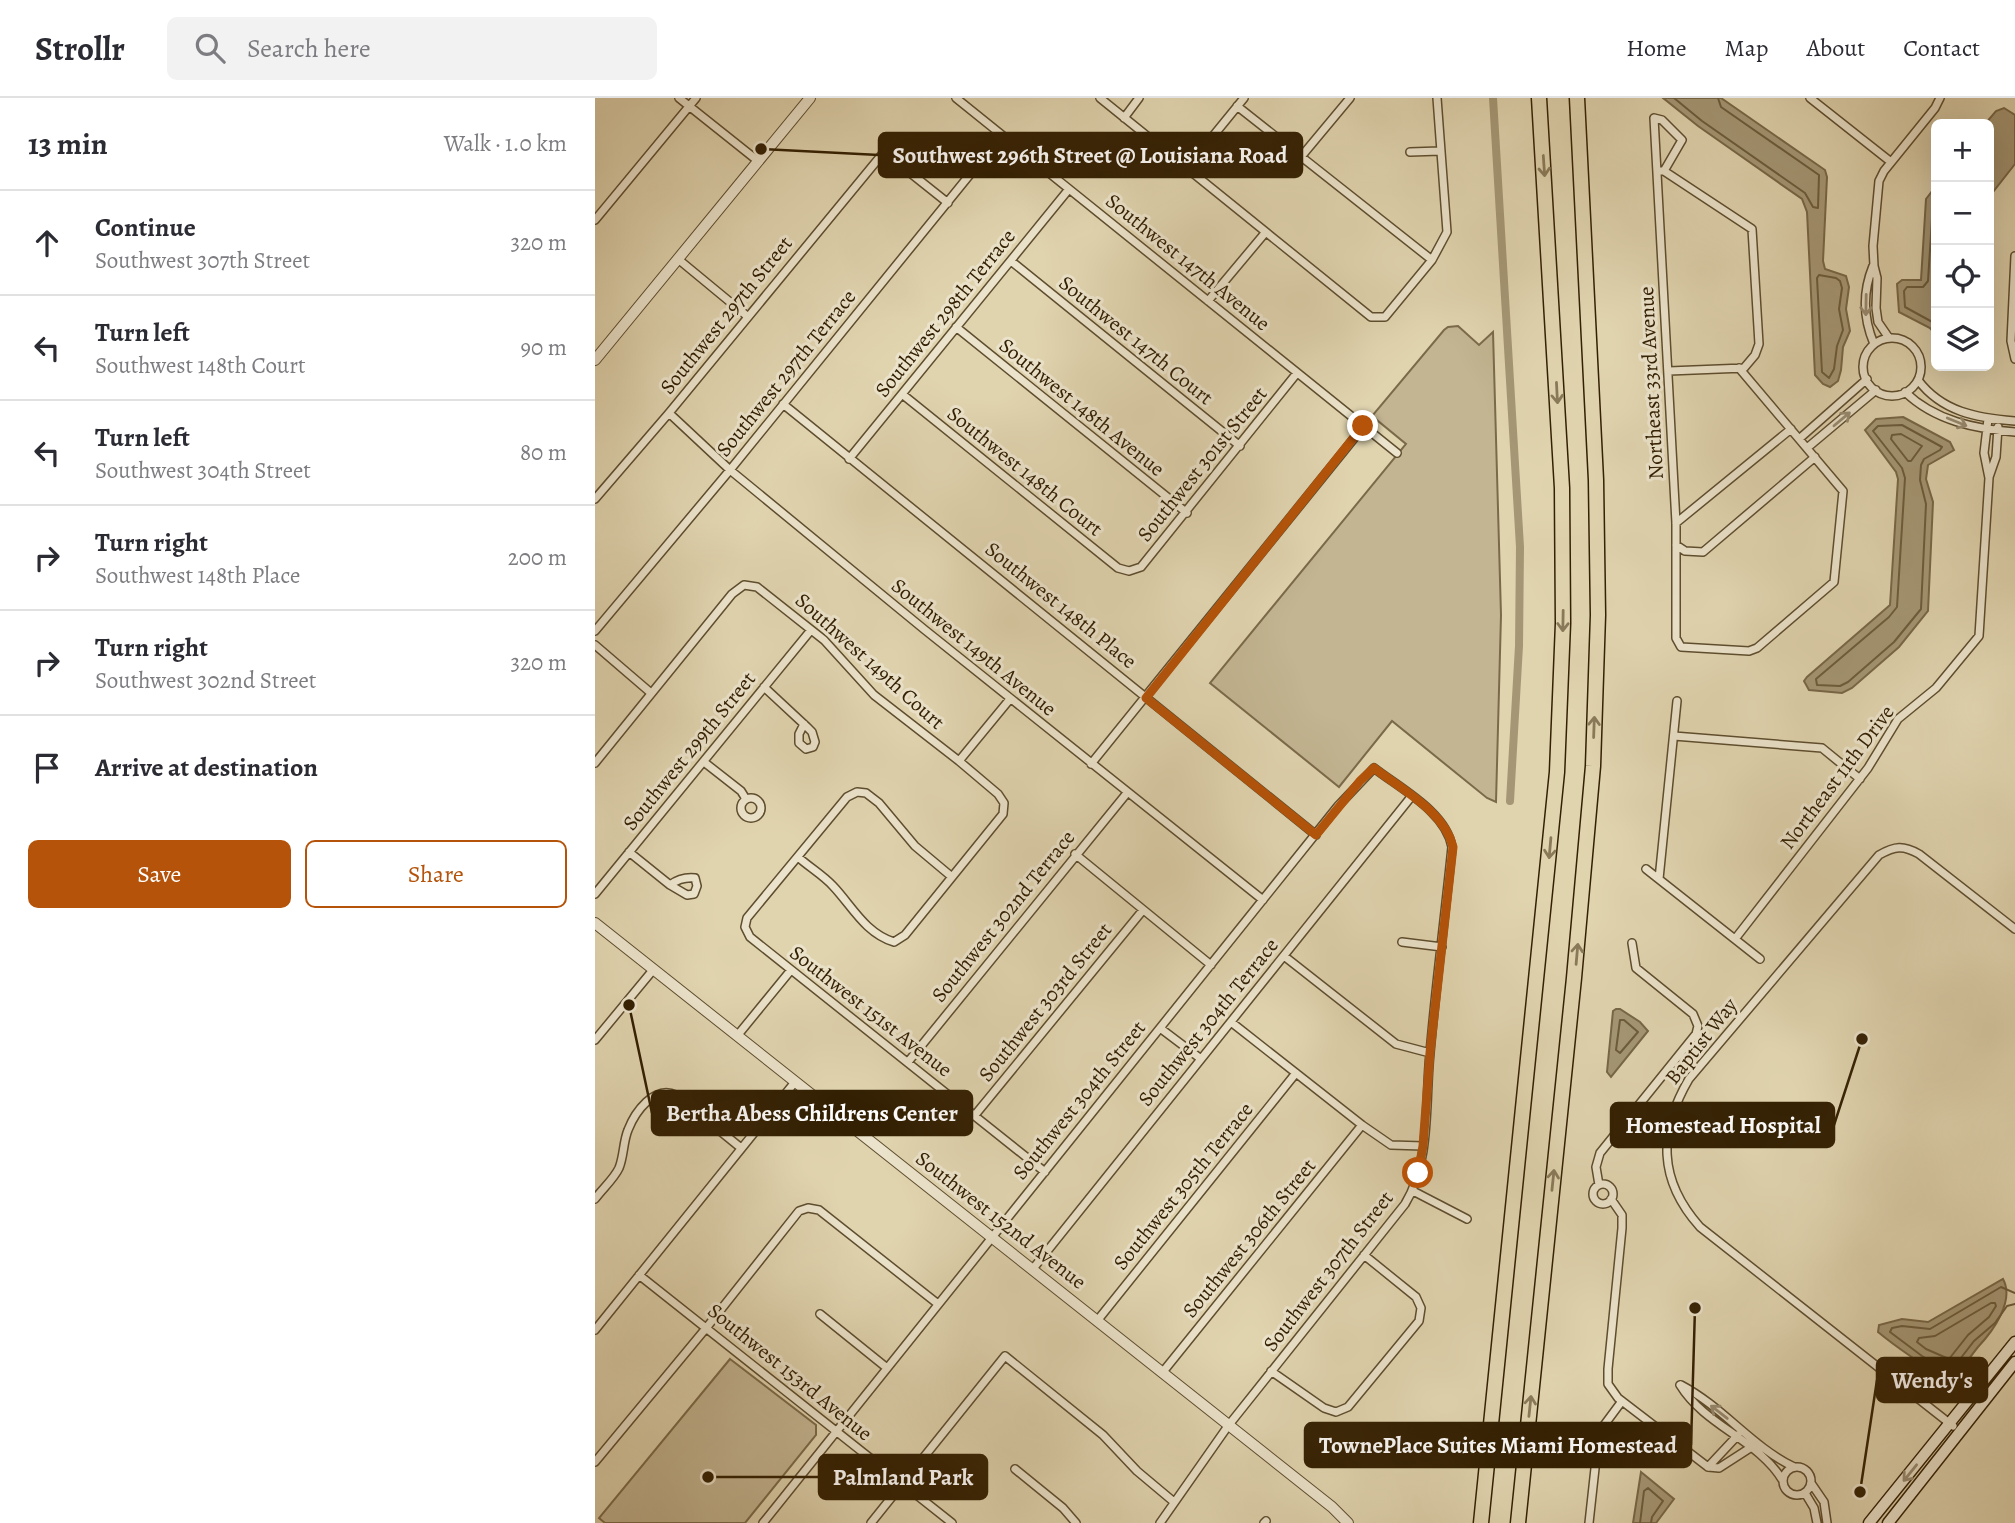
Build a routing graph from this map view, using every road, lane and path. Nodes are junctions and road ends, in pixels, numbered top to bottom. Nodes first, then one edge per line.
1 (679, 98) edge
2 (695, 98) edge
3 (810, 98) edge
4 (956, 98) edge
5 (1100, 98) edge
6 (1139, 98) edge
7 (1244, 98) edge
8 (1350, 98) edge
9 (1437, 98) edge
10 (1539, 98) edge
11 (1577, 98) edge
12 (1810, 98) edge
13 (1940, 98) edge
14 (689, 106) junction
15 (1237, 106) junction
16 (1124, 118) junction
17 (1002, 135) junction
18 (1440, 151) junction
19 (1410, 152) dead end
20 (1300, 158) junction
21 (758, 161) junction
22 (1891, 162) junction
23 (1187, 168) junction
24 (1661, 171) junction
25 (1069, 189) junction
26 (948, 203) junction
27 (595, 220) edge
28 (1265, 233) junction
29 (2015, 256) edge
30 (678, 259) junction
31 (1432, 260) junction
32 (1011, 261) junction
33 (1874, 266) junction
34 (1208, 301) junction
35 (747, 316) junction
36 (956, 327) junction
37 (1889, 338) junction
38 (1874, 344) junction
39 (2015, 359) edge
40 (595, 360) edge
41 (1741, 368) junction
42 (1669, 371) junction
43 (1297, 373) junction
44 (1867, 379) junction
45 (1918, 380) junction
46 (1876, 390) junction
47 (1905, 392) junction
48 (902, 394) junction
49 (783, 404) junction
50 (669, 413) junction
51 (1988, 419) junction
52 (1999, 419) junction
53 (2015, 421) edge
54 (1363, 426) junction
55 (1791, 429) junction
56 (1986, 430) junction
57 (1997, 430) junction
58 (2015, 432) edge
59 (1799, 439) junction
60 (1240, 446) junction
61 (1807, 448) junction
62 (1397, 453) dead end
63 (1815, 457) junction
64 (849, 459) junction
65 (730, 470) junction
66 (1989, 478) junction
67 (595, 499) edge
68 (1187, 513) junction
69 (1676, 523) junction
70 (1676, 545) junction
71 (1129, 571) joint
72 (811, 630) junction
73 (595, 631) edge
74 (595, 645) edge
75 (764, 687) junction
76 (652, 693) junction
77 (1146, 698) junction
78 (1010, 699) junction
79 (1677, 701) dead end
80 (804, 724) dead end
81 (1674, 736) junction
82 (959, 761) junction
83 (704, 762) junction
84 (595, 763) edge
85 (1091, 764) junction
86 (1860, 779) junction
87 (1127, 793) junction
88 (1411, 797) junction
89 (746, 799) dead end
90 (1316, 835) junction
91 (629, 852) junction
92 (1076, 854) junction
93 (798, 857) junction
94 (1646, 869) dead end
95 (952, 877) junction
96 (1660, 879) junction
97 (670, 885) dead end
98 (595, 894) edge
99 (1263, 900) junction
100 (1143, 911) junction
101 (595, 923) edge
102 (2015, 929) edge
103 (1735, 939) junction
104 (1402, 942) dead end
105 (1632, 943) dead end
106 (1442, 947) junction
107 (1284, 956) junction
108 (1761, 958) dead end
109 (1211, 965) junction
110 (653, 970) junction
111 (791, 970) junction
112 (1231, 1022) junction
113 (1160, 1028) junction
114 (596, 1036) edge
115 (737, 1036) junction
116 (1430, 1053) junction
117 (1201, 1059) junction
118 (908, 1062) junction
119 (1296, 1073) junction
120 (796, 1082) junction
121 (975, 1115) junction
122 (1362, 1125) junction
123 (1423, 1146) junction
124 (741, 1148) junction
125 (1045, 1172) junction
126 (1599, 1185) junction
127 (1413, 1191) junction
128 (595, 1199) edge
129 (1611, 1199) junction
130 (1467, 1219) dead end
131 (991, 1237) junction
132 (1364, 1255) junction
133 (1032, 1270) junction
134 (639, 1275) junction
135 (938, 1304) junction
136 (820, 1314) dead end
137 (1097, 1321) junction
138 (707, 1327) junction
139 (595, 1331) edge
140 (2015, 1342) edge
141 (2015, 1362) edge
142 (887, 1368) junction
143 (1271, 1371) junction
144 (1162, 1373) junction
145 (1622, 1401) junction
146 (1950, 1423) junction
147 (1228, 1426) junction
148 (837, 1431) junction
149 (1959, 1431) junction
150 (1735, 1436) junction
151 (1751, 1437) junction
152 (1750, 1448) junction
153 (1721, 1452) junction
154 (595, 1462) edge
155 (1727, 1464) junction
156 (1708, 1467) junction
157 (1794, 1467) junction
158 (1015, 1469) dead end
159 (1783, 1481) junction
160 (1811, 1483) junction
161 (903, 1484) junction
162 (1805, 1493) junction
163 (1174, 1502) junction
164 (763, 1523) edge
165 (871, 1523) edge
166 (952, 1523) edge
167 (1076, 1523) edge
168 (1160, 1523) edge
169 (1348, 1523) edge
170 (1481, 1523) edge
171 (1518, 1523) edge
172 (1589, 1523) edge
173 (1817, 1523) edge
174 (1827, 1523) edge
175 (1869, 1523) edge
176 (1888, 1523) edge

1 - 14 street
2 - 14 street
3 - 21 street
4 - 17 street, Southwest 147th Avenue
5 - 16 street
6 - 16 street
7 - 15 street
8 - 20 street
9 - 18 street
10 -> 170 highway
171 -> 11 highway
12 - 22 street
13 - 22 street
14 - 21 street
14 - 27 street
15 - 20 street
15 - 23 street
16 - 23 street
17 - 25 street, Southwest 147th Avenue
17 - 26 street, Southwest 297th Terrace
18 - 19 street
18 - 31 street
20 - 31 street
21 - 30 street
22 - 33 street
23 - 28 street
24 - 24 street, Northeast 33rd Avenue
24 - 41 street
24 - 42 street, Northeast 33rd Avenue
25 - 32 street, Southwest 298th Terrace
25 - 34 street, Southwest 147th Avenue
26 - 35 street, Southwest 297th Street
26 - 49 street, Southwest 297th Terrace
28 - 31 street
28 - 34 street
29 - 39 street
30 - 35 street
30 - 40 street
32 - 36 street, Southwest 298th Terrace
32 - 60 street, Southwest 147th Court
33 - 37 street
33 -> 38 street
34 - 43 street, Southwest 147th Avenue
35 - 50 street, Southwest 297th Street
36 - 48 street, Southwest 298th Terrace
36 - 68 street, Southwest 148th Avenue
37 - 38 street
37 - 45 street
38 - 44 street
41 - 42 street
41 - 55 street
42 - 69 street, Northeast 33rd Avenue
43 - 54 street, Southwest 147th Avenue
43 - 60 street, Southwest 301st Street
44 - 46 street
44 - 59 street
45 - 47 street
45 - 51 street
46 - 47 street
61 -> 46 street
47 -> 56 street
48 - 64 street, Southwest 298th Terrace
48 - 71 street, Southwest 148th Court
49 - 64 street, Southwest 148th Place
49 - 65 street, Southwest 297th Terrace
50 - 65 street, Southwest 149th Avenue
50 - 67 street, Southwest 297th Street
51 - 52 street
51 - 56 street, Northeast 11th Drive
52 - 53 street
52 - 57 street, Northeast 11th Drive
54 - 62 street, Southwest 147th Avenue
54 - 77 street
55 - 59 street
55 - 69 street
56 - 57 street
56 - 66 street, Northeast 11th Drive
57 - 58 street
57 - 66 street, Northeast 11th Drive
59 - 61 street
60 - 68 street, Southwest 301st Street
61 - 63 street
63 - 70 street
63 - 70 street, Northeast 33rd Avenue
64 - 77 street, Southwest 148th Place
65 - 73 street, Southwest 297th Terrace
65 - 78 street, Southwest 149th Avenue
66 - 86 street, Northeast 11th Drive
68 - 71 street, Southwest 301st Street
69 - 70 street, Northeast 33rd Avenue
72 - 75 street, Southwest 299th Street
72 - 76 street, Southwest 149th Court
72 - 82 street, Southwest 149th Court
74 - 76 street
75 - 80 street
75 - 83 street, Southwest 299th Street
76 - 84 street
77 - 85 street
77 - 90 street, Southwest 148th Place
78 - 82 street
78 - 85 street, Southwest 149th Avenue
79 - 81 street
81 - 86 street
81 - 96 street
82 - 95 street, Southwest 149th Court
83 - 89 street
83 - 91 street, Southwest 299th Street
85 - 87 street, Southwest 149th Avenue
86 - 103 street, Northeast 11th Drive
87 - 92 street, Southwest 302nd Terrace
87 - 99 street, Southwest 149th Avenue
88 - 90 street, Southwest 304th Street
88 - 106 street, Southwest 307th Street
88 - 107 street, Southwest 304th Terrace
90 - 99 street, Southwest 304th Street
91 - 97 street
91 - 98 street, Southwest 299th Street
92 - 100 street
92 - 118 street, Southwest 302nd Terrace
93 - 95 street
93 - 95 street
93 - 111 street, Southwest 151st Avenue
94 - 96 street
96 - 103 street
99 - 109 street, Southwest 304th Street
100 - 109 street
100 - 121 street, Southwest 303rd Street
101 - 110 street, Southwest 152nd Avenue
102 - 146 street, Baptist Way
103 - 108 street
104 - 106 street
105 - 126 street
106 - 116 street, Southwest 307th Street
107 - 112 street, Southwest 304th Terrace
107 - 116 street
109 - 113 street, Southwest 304th Street
110 - 114 street
110 - 115 street, Southwest 152nd Avenue
111 - 115 street
111 - 118 street, Southwest 151st Avenue
112 - 117 street, Southwest 304th Terrace
112 - 119 street
113 - 117 street
113 - 125 street, Southwest 304th Street
115 - 120 street, Southwest 152nd Avenue
116 - 123 street, Southwest 307th Street
117 - 133 street, Southwest 304th Terrace
118 - 121 street, Southwest 151st Avenue
119 - 122 street
119 - 137 street, Southwest 305th Terrace
120 - 124 street
120 - 131 street, Southwest 152nd Avenue
121 - 125 street, Southwest 151st Avenue
122 - 123 street
122 - 144 street, Southwest 306th Street
123 - 127 street, Southwest 307th Street
124 - 128 street
124 - 134 street
125 - 131 street, Southwest 304th Street
126 - 129 street
126 - 129 street
127 - 130 street
127 - 132 street, Southwest 307th Street
129 - 145 street
131 - 133 street, Southwest 152nd Avenue
131 - 135 street, Southwest 304th Street
132 - 143 street, Southwest 307th Street
132 - 143 street
133 - 137 street, Southwest 152nd Avenue
134 - 138 street, Southwest 153rd Avenue
134 - 139 street
135 - 138 street
135 - 142 street, Southwest 304th Street
136 - 142 street
137 - 144 street, Southwest 152nd Avenue
138 - 148 street, Southwest 153rd Avenue
138 - 154 street
140 - 146 main road
141 - 149 main road
142 - 148 street, Southwest 304th Street
143 - 147 street, Southwest 307th Street
144 - 147 street, Southwest 152nd Avenue
145 - 156 street
145 - 172 street
146 - 149 street, Baptist Way
146 -> 175 main road
147 - 163 street, Southwest 307th Street
147 - 169 street, Southwest 152nd Avenue
148 - 161 street, Southwest 153rd Avenue
148 - 164 street, Southwest 304th Street
149 - 176 main road
150 - 151 street
151 -> 150 street
150 - 152 street
150 - 153 street
151 - 157 street
152 - 155 street
152 - 159 street
153 - 155 street
153 - 156 street
155 - 156 street
157 - 159 street
157 - 160 street
158 - 167 street
159 - 162 street
160 - 162 street
160 - 174 street
161 - 163 street
161 - 165 street
161 - 166 street, Southwest 153rd Avenue
162 - 173 street
163 - 168 street, Southwest 307th Street

